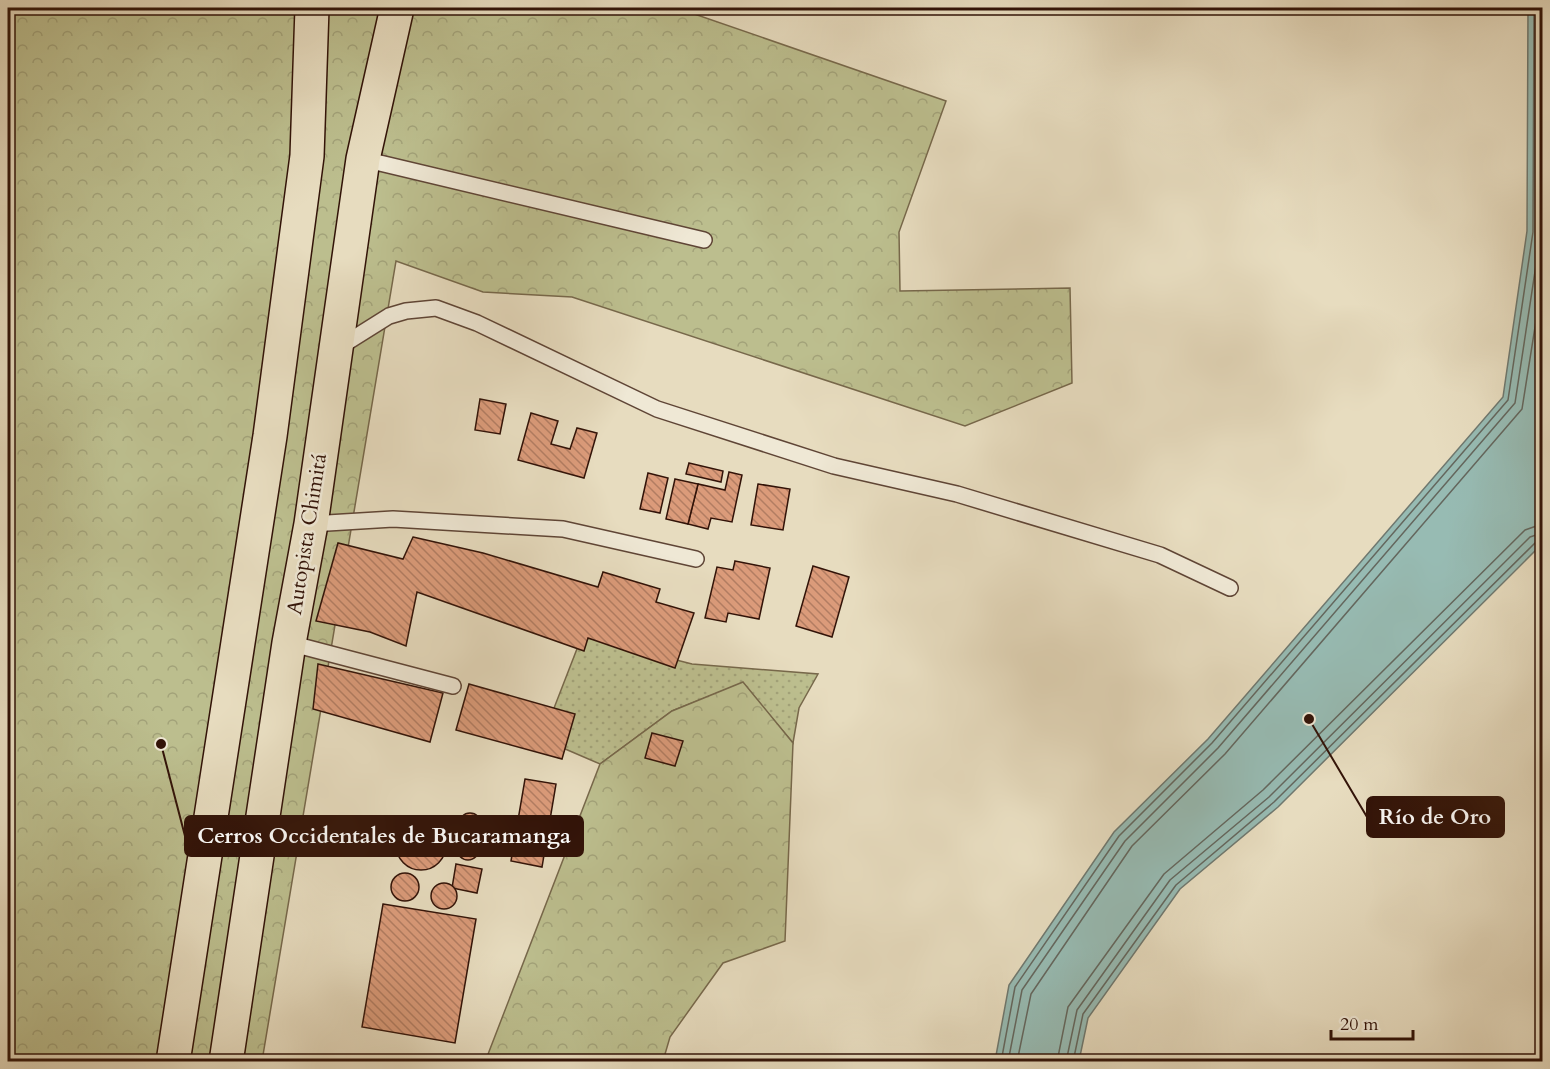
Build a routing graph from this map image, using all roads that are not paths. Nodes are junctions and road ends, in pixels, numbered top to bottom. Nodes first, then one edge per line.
1 (312, 8) edge
2 (397, 8) edge
3 (363, 159) junction
4 (704, 240) dead end
5 (335, 350) junction
6 (311, 524) junction
7 (696, 559) dead end
8 (1230, 588) dead end
9 (289, 643) junction
10 (453, 686) dead end
11 (173, 1062) edge
12 (226, 1062) edge

1 - 11 highway
2 - 3 highway, Autopista Chimitá
3 - 4 lane
3 - 5 highway, Autopista Chimitá
5 - 6 highway, Autopista Chimitá
5 - 8 lane
6 - 7 lane
6 - 9 highway, Autopista Chimitá
9 - 10 lane
9 - 12 highway, Autopista Chimitá

